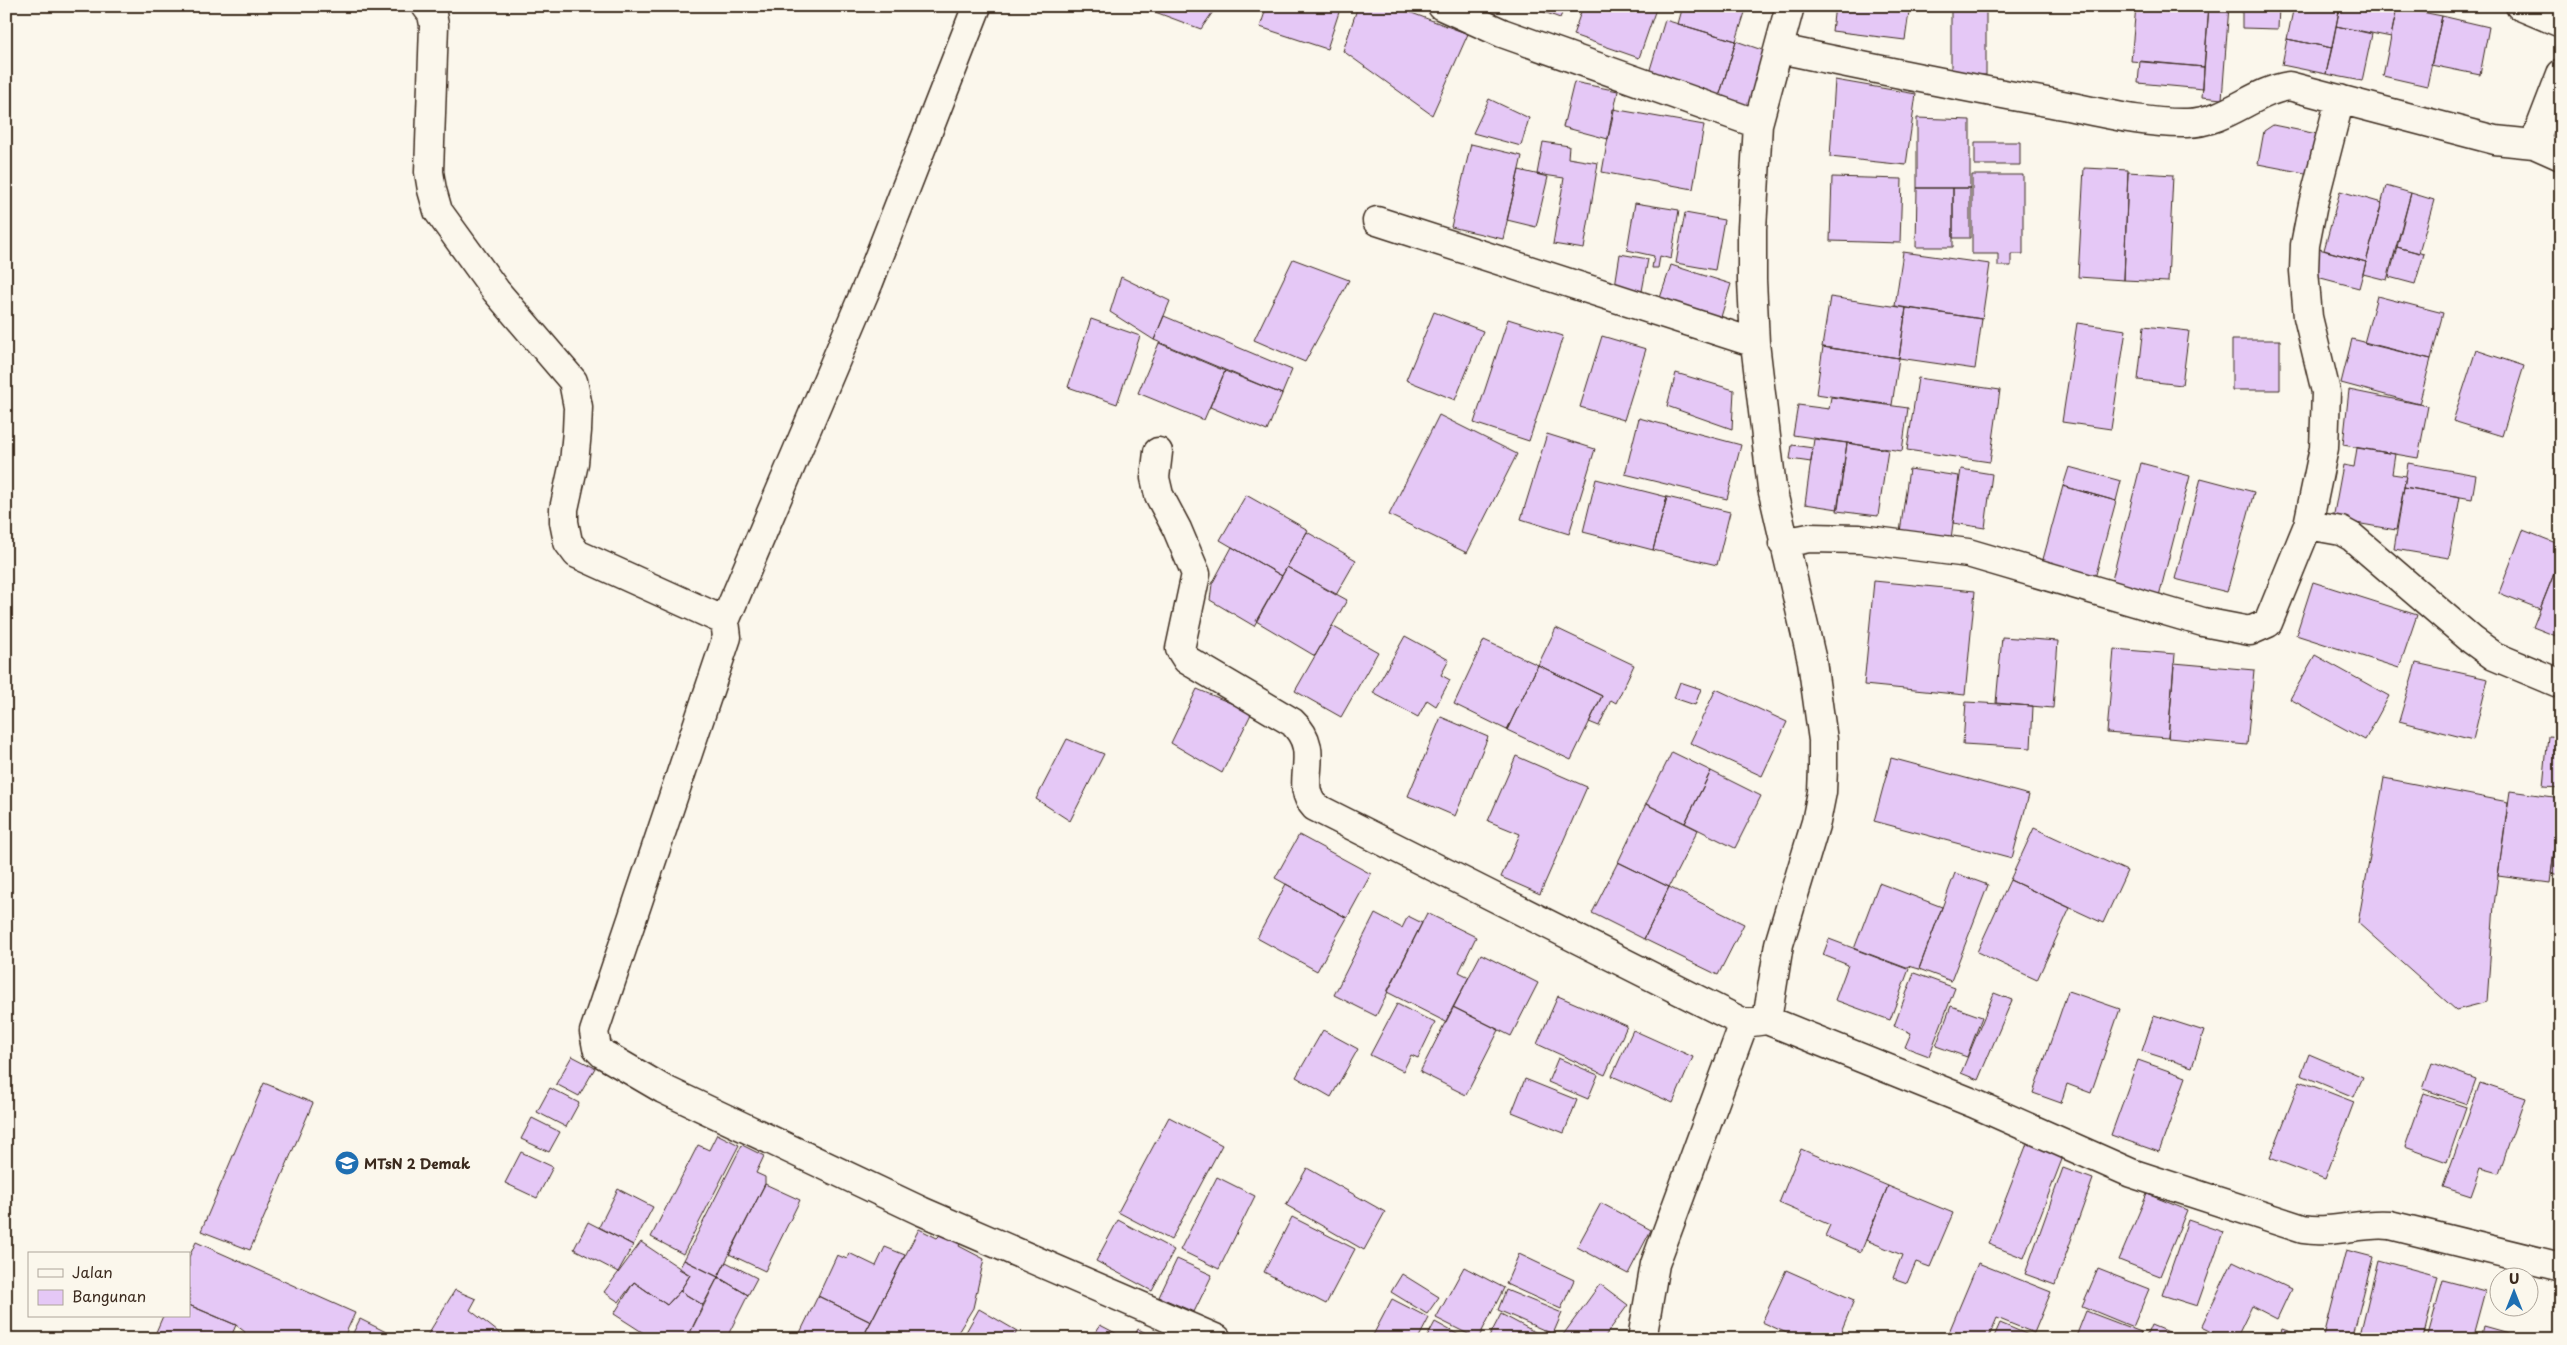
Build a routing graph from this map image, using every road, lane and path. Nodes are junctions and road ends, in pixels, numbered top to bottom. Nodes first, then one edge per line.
1 (426, 6) edge
2 (977, 6) edge
3 (1442, 6) edge
4 (1790, 6) edge
5 (2520, 6) edge
6 (2561, 23) edge
7 (1780, 49) junction
8 (2561, 74) edge
9 (2340, 99) junction
10 (1758, 124) junction
11 (2534, 144) junction
12 (2561, 156) edge
13 (1377, 221) dead end
14 (1756, 343) junction
15 (1158, 452) dead end
16 (2308, 525) junction
17 (1783, 543) junction
18 (725, 621) junction
19 (2561, 684) edge
20 (1756, 1021) junction
21 (2561, 1267) edge
22 (1217, 1339) edge
23 (1642, 1339) edge

1 - 18 street
2 - 18 street
3 - 10 street
4 - 7 street
5 - 6 street
7 - 9 street
7 - 10 street
8 - 11 street
9 - 11 street
9 - 16 street
10 - 14 street
11 - 12 street
13 - 14 street
14 - 17 street
15 - 20 street
16 - 17 street
16 - 19 street
17 - 20 street
18 - 22 street
20 - 21 street
20 - 23 street

